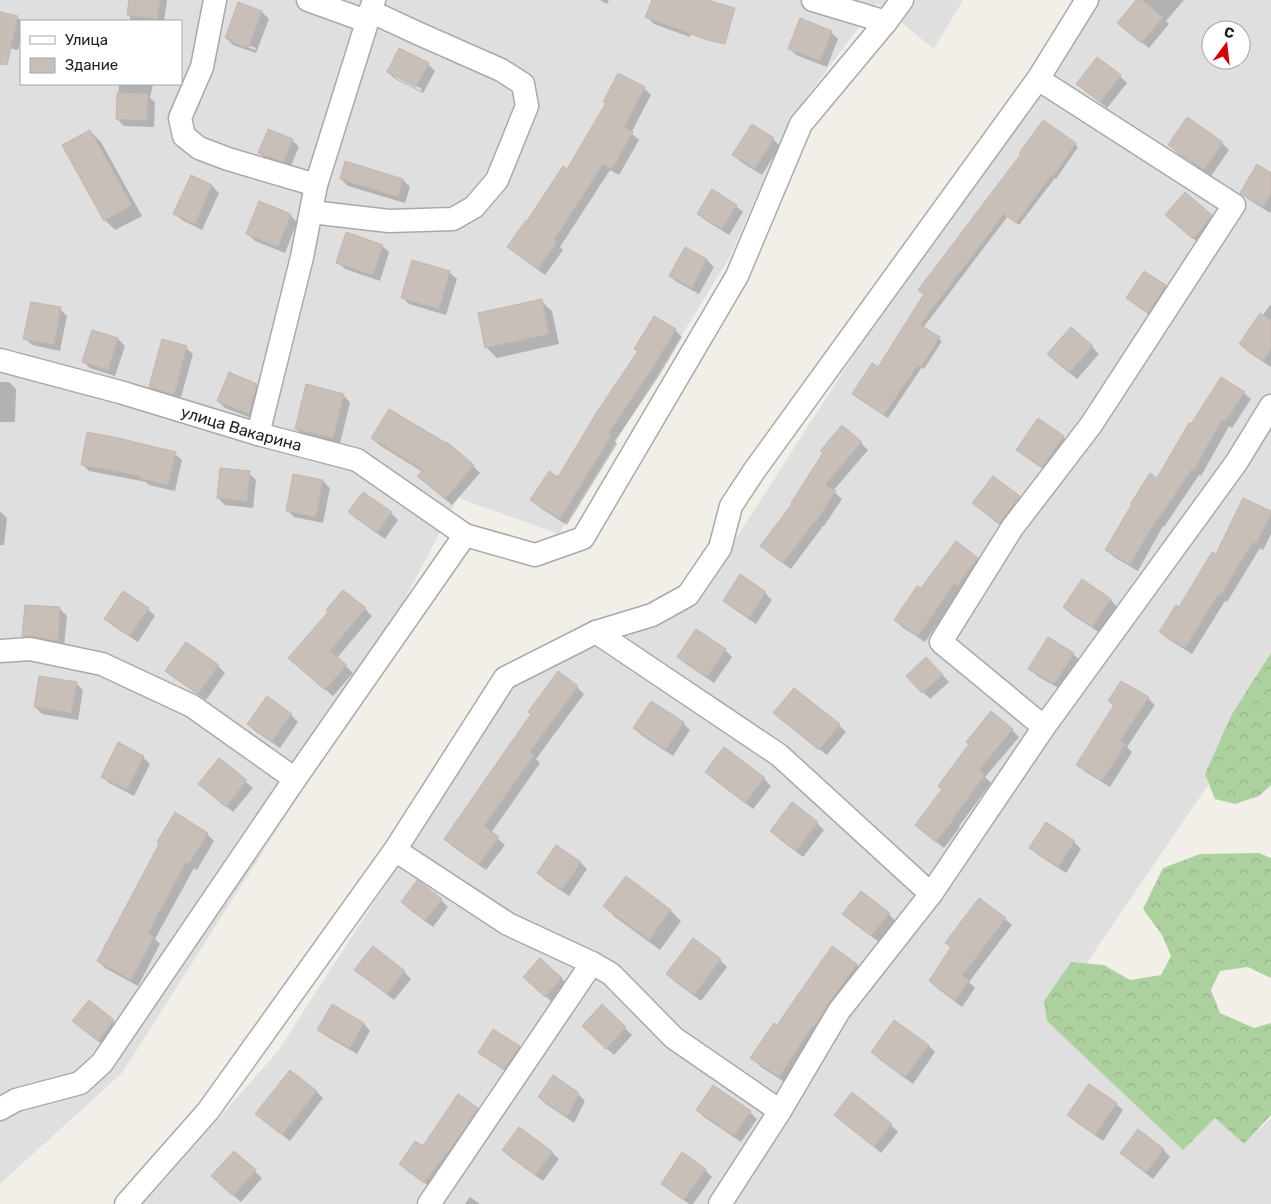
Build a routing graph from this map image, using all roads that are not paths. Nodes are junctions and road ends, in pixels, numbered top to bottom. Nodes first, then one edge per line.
1 (215, 0) edge
2 (308, 0) edge
3 (813, 0) edge
4 (902, 0) edge
5 (1087, 0) edge
6 (370, 10) edge
7 (886, 22) junction
8 (1038, 79) junction
9 (316, 185) junction
10 (311, 212) junction
11 (0, 360) edge
12 (1271, 406) edge
13 (258, 434) junction
14 (466, 536) junction
15 (596, 632) junction
16 (0, 651) edge
17 (1044, 727) junction
18 (295, 779) junction
19 (395, 850) junction
20 (931, 894) junction
21 (592, 963) junction
22 (0, 1109) edge
23 (780, 1111) junction
24 (126, 1204) edge
25 (429, 1204) edge
26 (720, 1204) edge

1 - 9 street
2 - 6 street
3 - 7 street
4 - 7 street, улица Вакарина
5 - 8 street
6 - 9 street
6 - 10 street
7 - 14 street, улица Вакарина
8 - 15 street
8 - 17 street
9 - 10 street
10 - 13 street
11 - 13 street, улица Вакарина
12 - 17 street
13 - 14 street, улица Вакарина
14 - 18 street
15 - 19 street
15 - 20 street
16 - 18 street
17 - 20 street
18 - 22 street
19 - 21 street
19 - 24 street
20 - 23 street
21 - 23 street
21 - 25 street
23 - 26 street

